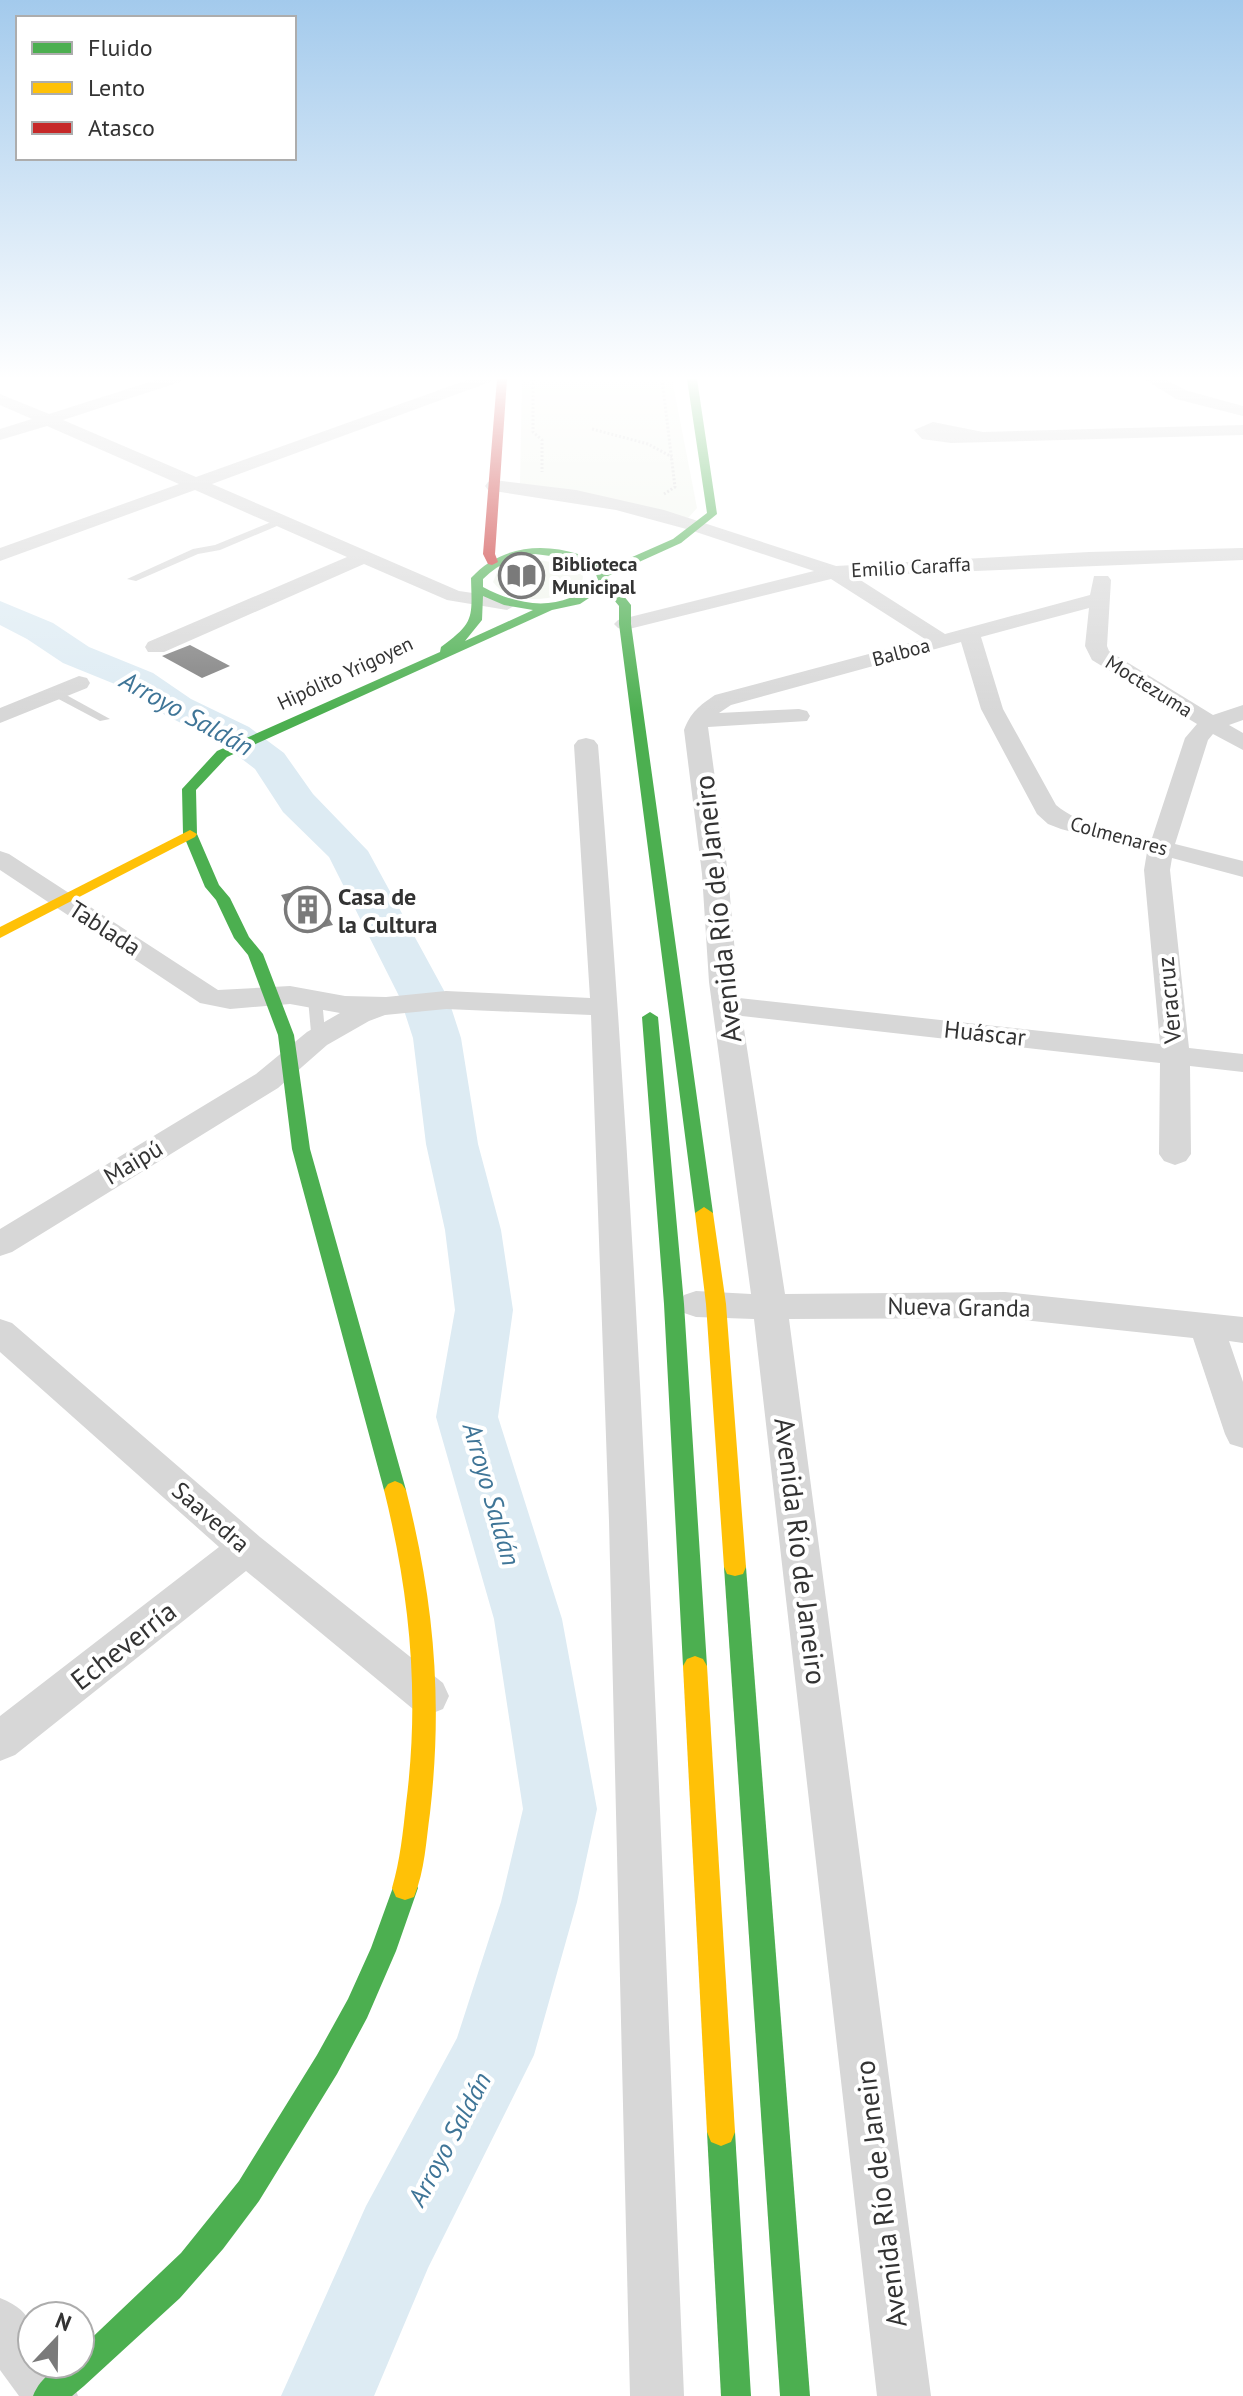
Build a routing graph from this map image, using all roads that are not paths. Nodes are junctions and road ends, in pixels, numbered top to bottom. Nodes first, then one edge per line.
1 (175, 491) edge
2 (210, 491) edge
3 (494, 491) edge
4 (538, 491) edge
5 (710, 491) edge
6 (281, 521) junction
7 (701, 526) junction
8 (1243, 554) edge
9 (0, 555) edge
10 (364, 557) junction
11 (1104, 557) junction
12 (492, 562) junction
13 (834, 572) junction
14 (604, 578) junction
15 (132, 579) dead end
16 (478, 595) junction
17 (1098, 599) junction
18 (577, 602) junction
19 (509, 604) joint
20 (550, 607) junction
21 (603, 611) dead end
22 (625, 624) junction
23 (969, 634) junction
24 (942, 641) junction
25 (156, 647) dead end
26 (440, 654) junction
27 (79, 683) dead end
28 (55, 693) junction
29 (1243, 712) edge
30 (702, 715) junction
31 (0, 716) edge
32 (799, 716) dead end
33 (104, 719) dead end
34 (1210, 724) junction
35 (1243, 743) edge
36 (586, 745) dead end
37 (217, 758) junction
38 (211, 789) dead end
39 (190, 834) junction
40 (1161, 847) junction
41 (0, 859) edge
42 (1243, 869) edge
43 (64, 901) junction
44 (0, 933) edge
45 (315, 999) junction
46 (258, 1001) junction
47 (648, 1002) dead end
48 (726, 1005) junction
49 (386, 1006) junction
50 (605, 1007) junction
51 (1175, 1054) junction
52 (1243, 1063) edge
53 (279, 1070) junction
54 (301, 1149) junction
55 (1175, 1154) dead end
56 (0, 1244) edge
57 (674, 1304) junction
58 (716, 1304) junction
59 (770, 1307) junction
60 (1206, 1326) junction
61 (1243, 1330) edge
62 (0, 1332) edge
63 (1243, 1434) edge
64 (246, 1548) junction
65 (428, 1696) junction
66 (0, 1741) edge
67 (0, 2325) edge
68 (49, 2395) edge
69 (657, 2396) edge
70 (736, 2396) edge
71 (795, 2396) edge
72 (904, 2396) edge

1 - 9 street
2 - 6 street
3 - 12 main road
4 - 7 street, Emilio Caraffa
5 - 7 main road
6 - 10 street
6 - 15 lane
7 - 13 street, Emilio Caraffa
7 - 14 main road
8 - 11 street, Emilio Caraffa
10 - 16 street
10 - 25 street
11 - 13 street, Emilio Caraffa
11 - 17 street, Moctezuma
12 - 14 main road
12 - 16 main road, Hipólito Yrigoyen
13 - 22 street
13 - 24 street
14 - 18 main road
14 - 22 main road
16 - 19 street
16 - 26 main road, Hipólito Yrigoyen
17 - 23 street, Balboa
17 - 34 street, Moctezuma
18 - 20 main road
18 - 21 main road
19 - 20 main road
20 - 26 main road, Hipólito Yrigoyen
22 - 58 main road
23 - 24 street, Balboa
23 - 40 street, Colmenares
24 - 30 street, Balboa
26 - 37 main road, Hipólito Yrigoyen
27 - 28 street
28 - 31 street
28 - 33 lane
29 - 34 street
30 - 32 street
30 - 48 street, Avenida Río de Janeiro
34 - 35 street, Moctezuma
34 - 40 street, Veracruz
36 - 50 street
37 - 38 main road
37 - 39 main road
39 - 43 main road
39 - 46 main road
40 - 42 street, Colmenares
40 - 51 street, Veracruz
41 - 43 street, Tablada
43 - 44 main road
43 - 46 street, Tablada
45 - 46 street
45 - 49 street
45 - 53 lane
46 - 53 main road
47 - 57 main road
48 - 51 street, Huáscar
48 - 59 street, Avenida Río de Janeiro
49 - 50 street
49 - 53 street, Maipú
50 - 69 street
51 - 52 street, Huáscar
51 - 55 street, Veracruz
53 - 54 main road
53 - 54 main road
53 - 56 street, Maipú
54 - 65 main road
57 - 58 street, Nueva Granda
57 - 70 main road
58 - 59 street, Nueva Granda
58 - 71 main road
59 - 60 street, Nueva Granda
59 - 72 street, Avenida Río de Janeiro
60 - 61 street, Nueva Granda
60 - 63 street
62 - 64 street, Saavedra
64 - 65 street, Saavedra
64 - 66 street, Echeverría
65 - 68 main road
67 - 68 street

